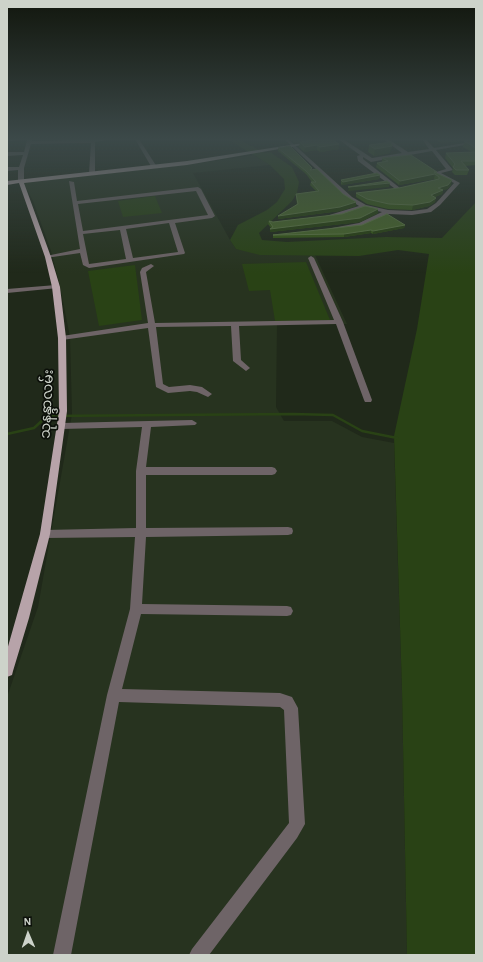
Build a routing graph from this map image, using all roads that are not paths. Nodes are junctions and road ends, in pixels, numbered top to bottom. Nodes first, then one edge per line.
1 (22, 184) edge
2 (72, 184) edge
3 (335, 184) edge
4 (392, 184) edge
5 (456, 184) edge
6 (405, 187) edge
7 (347, 188) edge
8 (398, 188) junction
9 (340, 189) junction
10 (385, 190) edge
11 (358, 193) edge
12 (346, 195) junction
13 (75, 203) junction
14 (364, 206) junction
15 (388, 212) junction
16 (172, 222) junction
17 (122, 228) junction
18 (327, 229) edge
19 (334, 229) junction
20 (80, 233) junction
21 (83, 250) junction
22 (48, 257) junction
23 (311, 258) dead end
24 (130, 260) junction
25 (151, 266) dead end
26 (56, 287) junction
27 (7, 291) edge
28 (339, 322) junction
29 (235, 323) junction
30 (152, 325) junction
31 (62, 338) junction
32 (246, 368) dead end
33 (208, 394) dead end
34 (368, 400) dead end
35 (192, 423) dead end
36 (147, 424) junction
37 (62, 426) junction
38 (141, 471) junction
39 (272, 471) dead end
40 (288, 531) dead end
41 (45, 534) junction
42 (141, 534) junction
43 (136, 609) junction
44 (287, 611) dead end
45 (7, 671) edge
46 (114, 695) junction
47 (62, 955) edge
48 (198, 955) edge

1 - 22 main road, သုနန္ဒာလမ်း
2 - 13 street
3 - 9 street
4 - 8 street
5 - 15 street
6 - 8 street
7 - 9 street
8 - 10 street
9 - 12 street
11 - 12 street
12 - 14 street
13 - 16 street
13 - 20 street
14 - 15 street
14 - 19 street
15 - 19 street
16 - 17 street
16 - 24 street
17 - 20 street
17 - 24 street
18 - 19 street
20 - 21 street
21 - 22 street
21 - 24 street
22 - 26 main road, သုနန္ဒာလမ်း
23 - 28 street
25 - 30 street
26 - 27 street
26 - 31 main road, သုနန္ဒာလမ်း
28 - 29 street
28 - 34 street
29 - 30 street
29 - 32 street
30 - 31 street
30 - 33 street
31 - 37 main road, သုနန္ဒာလမ်း
35 - 36 street
36 - 37 street
36 - 38 street
37 - 41 main road, သုနန္ဒာလမ်း
38 - 39 street
38 - 42 street
40 - 42 street
41 - 42 street
41 - 45 main road, သုနန္ဒာလမ်း
42 - 43 street
43 - 44 street
43 - 46 street
46 - 47 street
46 - 48 street

